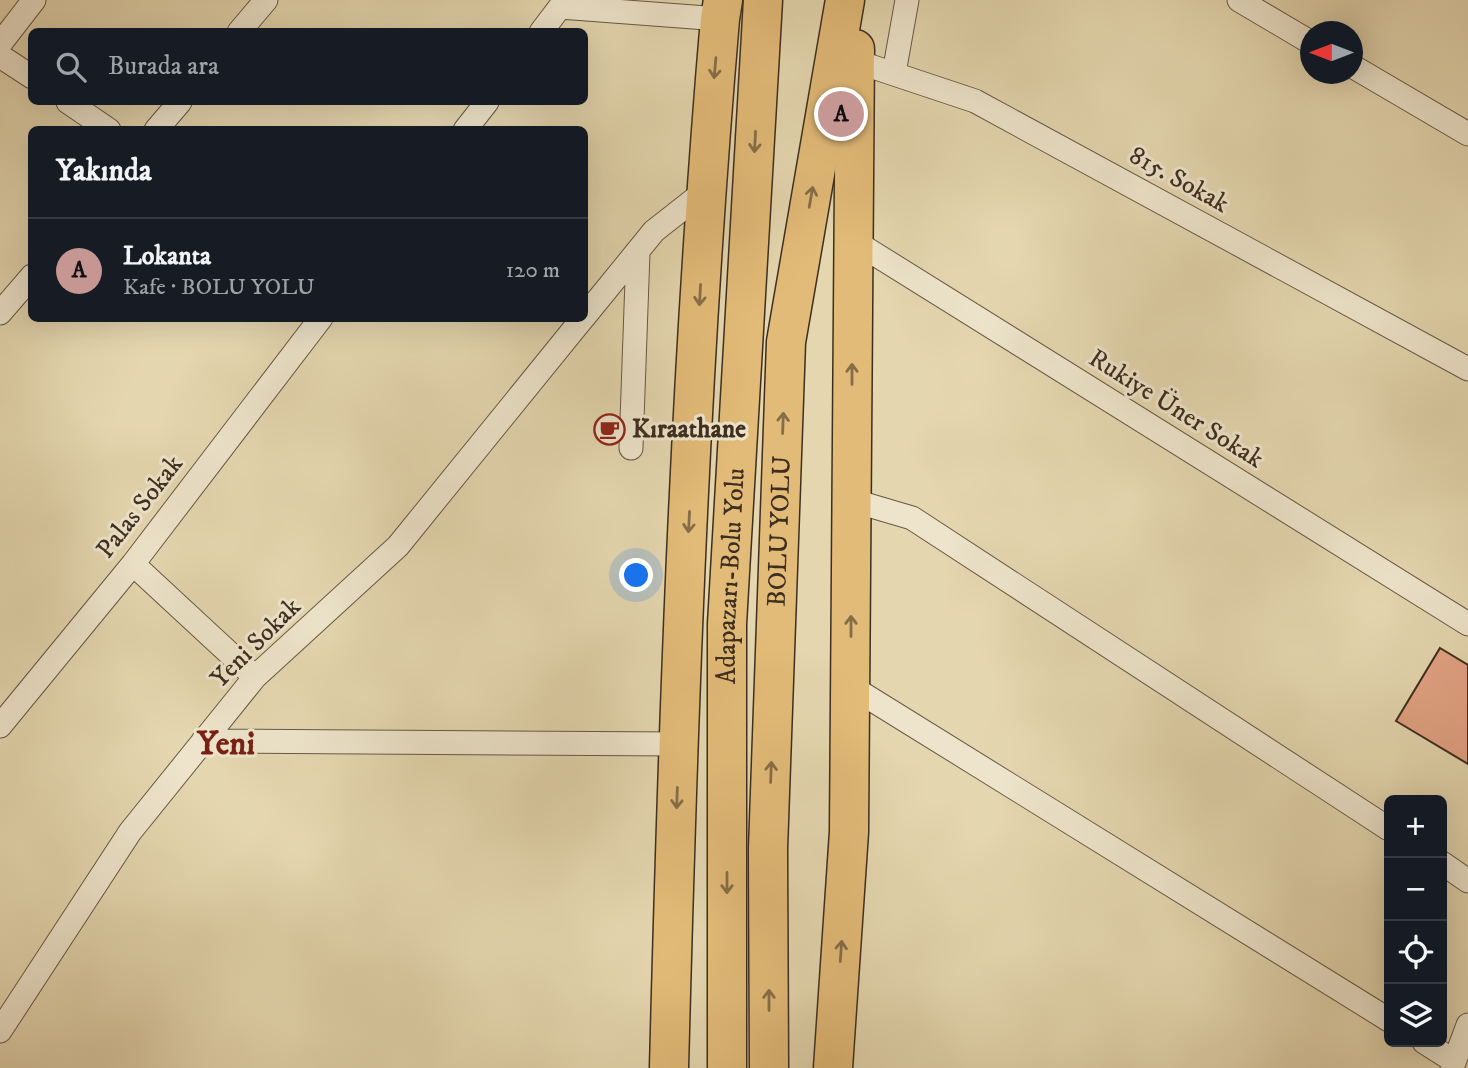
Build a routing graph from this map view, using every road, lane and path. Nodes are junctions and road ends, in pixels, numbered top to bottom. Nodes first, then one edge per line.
1 (34, 0) edge
2 (265, 0) edge
3 (763, 0) edge
4 (845, 0) edge
5 (856, 0) edge
6 (907, 0) edge
7 (1239, 0) edge
8 (555, 3) edge
9 (722, 10) edge
10 (242, 28) edge
11 (543, 28) edge
12 (1300, 36) edge
13 (0, 44) edge
14 (0, 56) edge
15 (855, 61) junction
16 (1363, 72) edge
17 (894, 73) junction
18 (28, 74) edge
19 (72, 105) edge
20 (177, 105) edge
21 (485, 105) edge
22 (103, 126) edge
23 (159, 126) edge
24 (469, 126) edge
25 (1468, 134) edge
26 (705, 191) junction
27 (854, 242) junction
28 (638, 252) junction
29 (28, 281) edge
30 (0, 313) edge
31 (588, 313) edge
32 (317, 322) edge
33 (581, 322) edge
34 (1468, 369) edge
35 (631, 448) dead end
36 (852, 500) junction
37 (133, 564) junction
38 (1468, 624) edge
39 (255, 677) junction
40 (850, 686) junction
41 (0, 726) edge
42 (203, 741) junction
43 (678, 744) junction
44 (1384, 826) edge
45 (1447, 866) edge
46 (1468, 880) edge
47 (1384, 1017) edge
48 (1468, 1025) edge
49 (0, 1031) edge
50 (1431, 1047) edge
51 (1453, 1064) edge
52 (669, 1068) edge
53 (727, 1068) edge
54 (769, 1068) edge
55 (833, 1068) edge

1 - 13 street
2 - 10 street
3 -> 53 highway, Adapazarı-Bolu Yolu
54 -> 4 highway, BOLU YOLU
5 - 15 highway
6 - 17 street
7 - 12 street
8 - 9 street
8 - 11 street
9 -> 26 highway
14 - 18 street
15 - 17 street, 815. Sokak
15 - 27 highway
16 - 25 street
17 - 34 street, 815. Sokak
19 - 22 street
20 - 23 street
21 - 24 street
26 - 28 street, Yeni Sokak
26 -> 43 highway
36 -> 27 highway
27 - 38 street, Rukiye Üner Sokak
28 - 31 street, Yeni Sokak
28 - 35 street
29 - 30 street
32 - 37 street, Palas Sokak
33 - 39 street, Yeni Sokak
40 -> 36 highway
36 - 44 street
37 - 39 street
37 - 41 street, Palas Sokak
39 - 42 street, Yeni Sokak
40 - 47 street
55 -> 40 highway
42 - 43 street
42 - 49 street, Yeni Sokak
43 -> 52 highway
45 - 46 street
48 - 51 street
50 - 51 street

